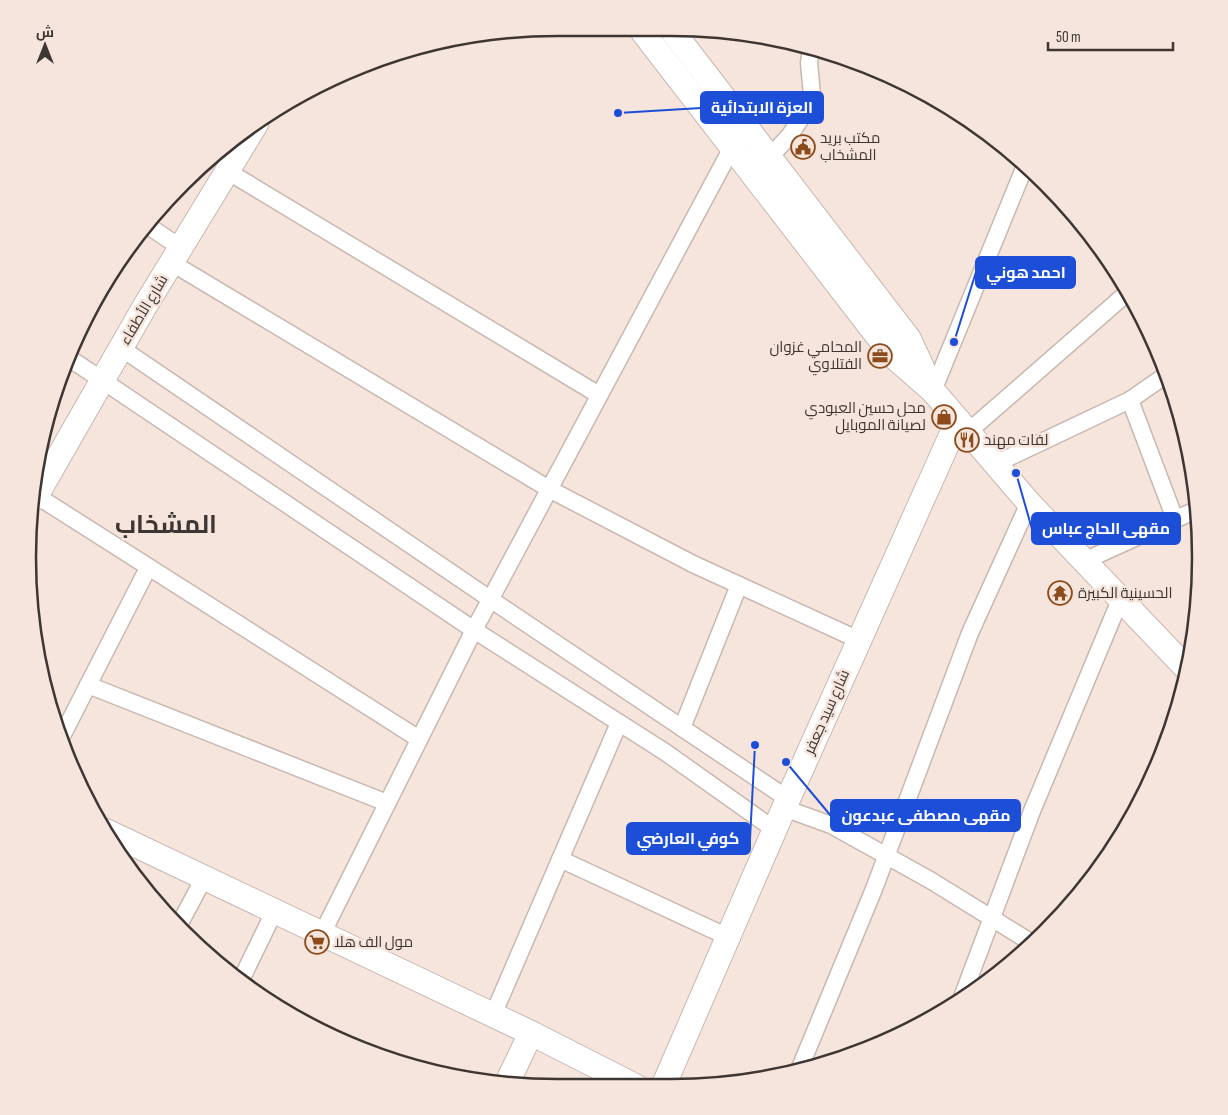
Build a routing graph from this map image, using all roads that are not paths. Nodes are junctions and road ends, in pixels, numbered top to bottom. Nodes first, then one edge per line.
1 (646, 36) edge
2 (676, 36) edge
3 (810, 56) edge
4 (745, 126) junction
5 (247, 139) edge
6 (732, 146) junction
7 (769, 158) junction
8 (227, 171) junction
9 (1022, 173) edge
10 (152, 230) edge
11 (176, 255) junction
12 (1122, 297) edge
13 (121, 348) junction
14 (75, 362) edge
15 (1160, 379) edge
16 (103, 381) junction
17 (933, 391) junction
18 (598, 395) junction
19 (1130, 400) junction
20 (963, 426) junction
21 (995, 464) junction
22 (41, 488) edge
23 (549, 489) junction
24 (40, 499) edge
25 (1029, 503) junction
26 (1190, 513) edge
27 (1175, 520) junction
28 (1084, 561) junction
29 (148, 568) junction
30 (738, 585) junction
31 (490, 599) junction
32 (1120, 600) junction
33 (474, 630) junction
34 (859, 640) junction
35 (1181, 663) edge
36 (88, 685) junction
37 (619, 723) junction
38 (65, 728) edge
39 (682, 728) junction
40 (419, 739) junction
41 (387, 803) junction
42 (786, 803) junction
43 (775, 830) junction
44 (117, 837) edge
45 (886, 856) junction
46 (560, 859) junction
47 (204, 878) junction
48 (274, 912) junction
49 (992, 918) junction
50 (182, 919) edge
51 (322, 934) junction
52 (728, 937) junction
53 (1025, 939) edge
54 (244, 974) edge
55 (966, 987) edge
56 (493, 1015) junction
57 (531, 1033) junction
58 (802, 1062) edge
59 (511, 1077) edge
60 (621, 1079) edge
61 (666, 1079) edge

1 - 6 street
2 - 4 street
3 - 7 street
4 - 6 street
4 - 7 street
5 - 8 street, شارع الأطفاء
6 - 17 street
6 - 18 street
7 - 17 street
8 - 11 street, شارع الأطفاء
8 - 18 street
9 - 17 street
10 - 11 street
11 - 13 street, شارع الأطفاء
11 - 23 street
12 - 20 street
13 - 16 street, شارع الأطفاء
13 - 31 street
14 - 16 street
15 - 19 street
16 - 22 street, شارع الأطفاء
16 - 33 street
17 - 20 street
18 - 23 street
19 - 21 street
19 - 27 street
20 - 21 street
20 - 34 street, شارع سيد جعفر
21 - 25 street
23 - 30 street
23 - 31 street
24 - 29 street
25 - 28 street
25 - 45 street
26 - 27 street
27 - 28 street
28 - 32 street
29 - 36 street
29 - 40 street
30 - 34 street
30 - 39 street
31 - 33 street
31 - 39 street
32 - 35 street
32 - 49 street
33 - 37 street
33 - 40 street
34 - 42 street, شارع سيد جعفر
36 - 38 street
36 - 41 street
37 - 43 street
37 - 46 street
39 - 42 street
40 - 41 street
41 - 51 street
42 - 43 street, شارع سيد جعفر
42 - 45 street
43 - 52 street, شارع سيد جعفر
44 - 47 street
45 - 49 street
45 - 58 street
46 - 52 street
46 - 56 street
47 - 48 street
47 - 50 street
48 - 51 street
48 - 54 street
49 - 53 street
49 - 55 street
51 - 56 street
52 - 61 street, شارع سيد جعفر
56 - 57 street
57 - 59 street
57 - 60 street

